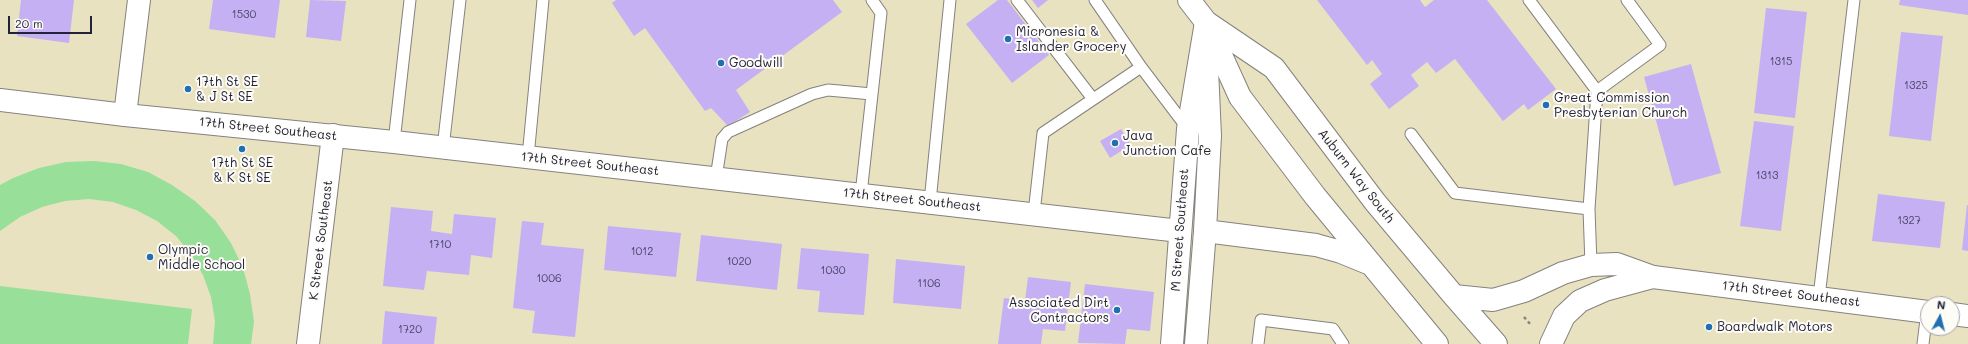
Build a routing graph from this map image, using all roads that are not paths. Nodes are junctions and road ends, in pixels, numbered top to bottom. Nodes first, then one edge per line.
1 (139, 0) edge
2 (410, 0) edge
3 (460, 0) edge
4 (543, 0) edge
5 (872, 0) edge
6 (950, 0) edge
7 (1017, 0) edge
8 (1095, 0) edge
9 (1189, 0) edge
10 (1208, 0) edge
11 (1529, 0) edge
12 (1626, 0) edge
13 (1854, 0) edge
14 (1206, 22) junction
15 (1141, 67) junction
16 (1597, 91) junction
17 (872, 94) junction
18 (1093, 99) junction
19 (0, 100) edge
20 (125, 115) junction
21 (1188, 129) junction
22 (1411, 134) dead end
23 (333, 136) junction
24 (394, 142) junction
25 (443, 148) junction
26 (528, 157) junction
27 (716, 178) junction
28 (861, 194) junction
29 (930, 202) junction
30 (1589, 209) junction
31 (1034, 213) junction
32 (1180, 230) junction
33 (1205, 231) junction
34 (1370, 264) junction
35 (1591, 266) junction
36 (1653, 277) junction
37 (1454, 296) junction
38 (1819, 297) junction
39 (1920, 311) edge
40 (308, 344) edge
41 (1172, 344) edge
42 (1196, 344) edge
43 (1258, 344) edge
44 (1343, 344) edge
45 (1438, 344) edge
46 (1496, 344) edge
47 (1551, 344) edge

1 - 20 street
2 - 24 lane
3 - 25 lane
4 - 26 lane
5 - 17 lane
6 - 29 lane
7 - 18 lane
8 - 15 lane
9 - 14 street, Auburn Way South
10 - 14 street, M Street Southeast
11 - 16 lane
12 - 16 lane
13 - 38 lane
14 - 21 street, M Street Southeast
14 - 33 street, M Street Southeast
14 - 34 street, Auburn Way South
14 - 37 street, Auburn Way South
15 - 18 lane
15 - 21 lane
16 - 30 lane
17 - 27 lane
17 - 28 lane
18 - 31 lane
19 - 20 street, 17th Street Southeast
20 - 23 street, 17th Street Southeast
21 - 32 street, M Street Southeast
22 - 30 lane
23 - 24 street, 17th Street Southeast
23 - 40 street, K Street Southeast
24 - 25 street, 17th Street Southeast
25 - 26 street, 17th Street Southeast
26 - 27 street, 17th Street Southeast
27 - 28 street, 17th Street Southeast
28 - 29 street, 17th Street Southeast
29 - 31 street, 17th Street Southeast
30 - 35 lane
31 - 32 street, 17th Street Southeast
32 - 41 street, M Street Southeast
33 - 34 street
33 - 42 street, M Street Southeast
34 - 45 street, Auburn Way South
35 - 36 street
35 - 37 street
36 - 38 street, 17th Street Southeast
36 - 47 street
37 - 46 street, Auburn Way South
38 - 39 street, 17th Street Southeast
43 - 44 lane

